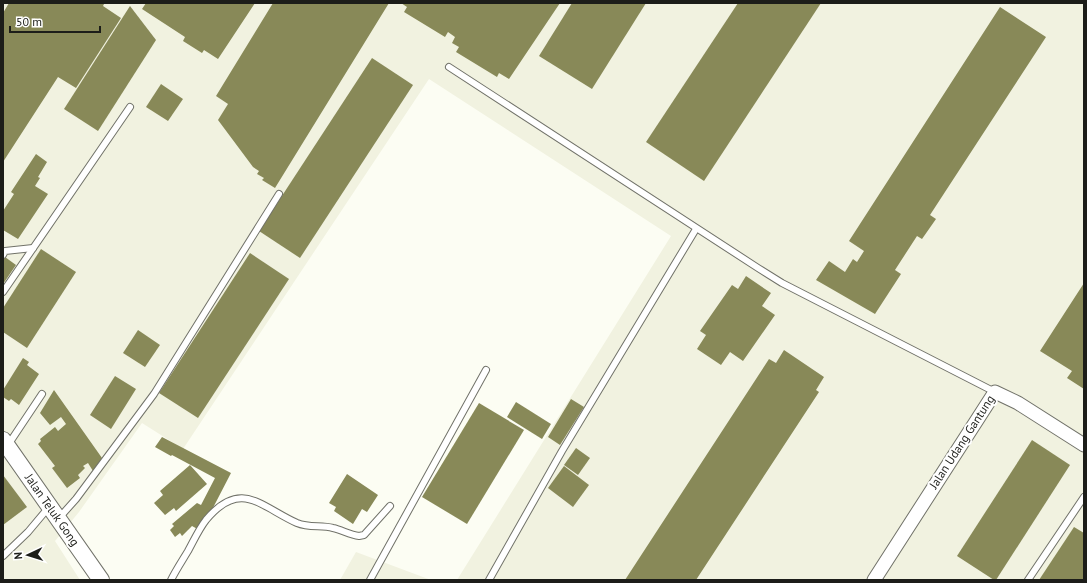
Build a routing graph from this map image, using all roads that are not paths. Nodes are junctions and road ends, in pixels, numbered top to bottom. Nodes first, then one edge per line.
1 (449, 67) dead end
2 (130, 107) dead end
3 (279, 194) dead end
4 (696, 228) junction
5 (32, 248) junction
6 (3, 255) edge
7 (3, 292) edge
8 (486, 370) dead end
9 (995, 392) junction
10 (42, 394) dead end
11 (5, 443) edge
12 (1084, 445) edge
13 (1084, 497) edge
14 (390, 506) dead end
15 (55, 512) junction
16 (3, 556) edge
17 (101, 580) edge
18 (170, 580) edge
19 (370, 580) edge
20 (489, 580) edge
21 (874, 580) edge
22 (1028, 580) edge

1 - 4 lane
2 - 5 lane
3 - 15 lane
4 - 9 lane
4 - 20 lane
5 - 6 lane
5 - 7 lane
8 - 19 lane
9 - 12 street, Jalan Udang Gantung
9 - 21 street, Jalan Udang Gantung
10 - 11 lane
11 - 15 street, Jalan Teluk Gong
13 - 22 lane
14 - 18 lane
15 - 16 lane
15 - 17 street, Jalan Teluk Gong

